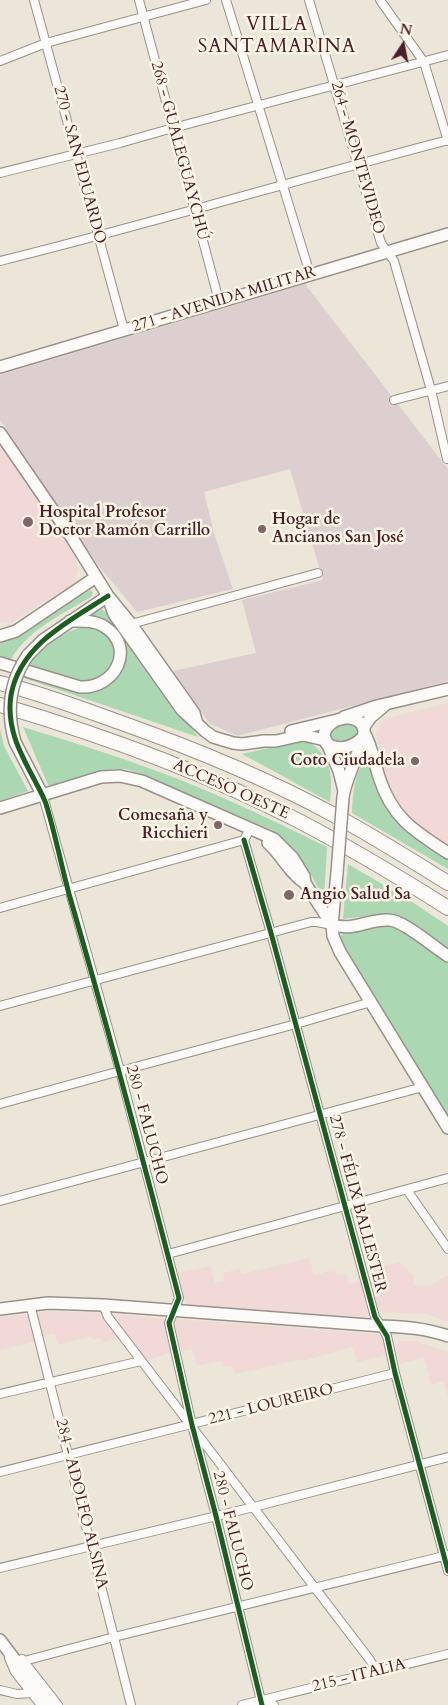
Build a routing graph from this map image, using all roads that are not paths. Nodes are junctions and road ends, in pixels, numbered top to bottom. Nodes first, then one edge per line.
1 (34, 0) edge
2 (139, 0) edge
3 (206, 0) edge
4 (226, 0) edge
5 (309, 0) edge
6 (380, 0) edge
7 (144, 17) junction
8 (46, 44) junction
9 (448, 55) edge
10 (0, 61) edge
11 (424, 62) junction
12 (336, 85) junction
13 (259, 105) junction
14 (173, 128) junction
15 (448, 141) edge
16 (76, 155) junction
17 (358, 163) junction
18 (0, 173) edge
19 (284, 184) junction
20 (194, 209) junction
21 (448, 234) edge
22 (98, 237) junction
23 (387, 251) junction
24 (0, 261) edge
25 (310, 274) junction
26 (219, 301) junction
27 (124, 330) junction
28 (0, 367) edge
29 (448, 386) edge
30 (431, 390) junction
31 (394, 400) dead end
32 (0, 433) edge
33 (447, 459) edge
34 (318, 573) dead end
35 (96, 577) junction
36 (108, 596) junction
37 (70, 620) junction
38 (131, 624) junction
39 (0, 636) edge
40 (0, 663) edge
41 (0, 682) edge
42 (448, 689) edge
43 (387, 704) junction
44 (0, 705) edge
45 (336, 720) junction
46 (197, 724) junction
47 (363, 733) junction
48 (264, 741) junction
49 (326, 741) junction
50 (343, 794) junction
51 (43, 796) junction
52 (0, 808) edge
53 (253, 830) junction
54 (244, 840) junction
55 (397, 851) junction
56 (448, 853) edge
57 (448, 875) edge
58 (448, 884) edge
59 (412, 885) junction
60 (68, 889) junction
61 (0, 908) edge
62 (448, 908) edge
63 (448, 914) edge
64 (332, 925) junction
65 (271, 933) junction
66 (448, 956) edge
67 (94, 981) junction
68 (371, 1002) junction
69 (0, 1006) edge
70 (296, 1024) junction
71 (120, 1071) junction
72 (423, 1087) junction
73 (0, 1104) edge
74 (320, 1115) junction
75 (448, 1128) edge
76 (143, 1162) junction
77 (448, 1178) edge
78 (407, 1190) junction
79 (0, 1201) edge
80 (345, 1206) junction
81 (448, 1249) edge
82 (168, 1254) junction
83 (30, 1304) junction
84 (102, 1304) junction
85 (0, 1308) edge
86 (174, 1310) junction
87 (382, 1326) junction
88 (448, 1336) edge
89 (141, 1361) junction
90 (395, 1373) junction
91 (51, 1382) junction
92 (0, 1394) edge
93 (192, 1425) junction
94 (70, 1455) junction
95 (448, 1457) edge
96 (420, 1464) junction
97 (0, 1472) edge
98 (254, 1507) junction
99 (216, 1516) junction
100 (91, 1546) junction
101 (446, 1555) edge
102 (0, 1568) edge
103 (448, 1572) edge
104 (315, 1587) junction
105 (237, 1606) junction
106 (114, 1637) junction
107 (1, 1642) edge
108 (448, 1654) edge
109 (24, 1661) junction
110 (377, 1672) junction
111 (0, 1690) edge
112 (32, 1694) junction
113 (261, 1703) edge
114 (41, 1705) edge
115 (49, 1705) edge
116 (58, 1705) edge
117 (131, 1705) edge
118 (242, 1705) edge
119 (274, 1705) edge

1 - 8 street, 270 - SAN EDUARDO
2 - 7 street, 268 - GUALEGUAYCHÚ
3 - 7 street
4 - 13 street
5 - 12 street, 264 - MONTEVIDEO
6 - 11 street
7 - 8 street
7 - 14 street, 268 - GUALEGUAYCHÚ
8 - 10 street
8 - 16 street, 270 - SAN EDUARDO
9 - 11 street
11 - 12 street
11 - 15 street
12 - 13 street
12 - 17 street, 264 - MONTEVIDEO
13 - 14 street
13 - 19 street
14 - 16 street
14 - 20 street, 268 - GUALEGUAYCHÚ
15 - 17 street
16 - 18 street
16 - 22 street, 270 - SAN EDUARDO
17 - 19 street
17 - 23 street, 264 - MONTEVIDEO
19 - 20 street
19 - 25 street
20 - 22 street
20 - 26 street, 268 - GUALEGUAYCHÚ
21 - 23 street, 271 - AVENIDA MILITAR
22 - 24 street
22 - 27 street, 270 - SAN EDUARDO
23 - 25 street, 271 - AVENIDA MILITAR
23 - 30 street, 264 - MONTEVIDEO
25 - 26 street, 271 - AVENIDA MILITAR
26 - 27 street, 271 - AVENIDA MILITAR
27 - 28 street, 271 - AVENIDA MILITAR
29 - 30 street
30 - 31 street
30 - 33 street, 264 - MONTEVIDEO
32 - 35 street
34 - 38 street
35 - 36 street
35 - 39 street
36 - 37 street, 280 - FALUCHO
36 - 38 street
36 - 46 street
37 - 40 street
37 - 51 street, 280 - FALUCHO, bridge
38 - 46 street
41 - 55 highway, ACCESO OESTE
42 - 43 street
43 - 45 street
43 - 47 street
44 - 59 highway, ACCESO OESTE
45 - 47 street
45 - 48 street
45 - 49 street
46 - 48 street
47 - 49 street
47 - 50 street
47 - 56 street
48 - 49 street
49 - 50 street
50 - 64 street, bridge
51 - 52 street
51 - 53 street
51 - 60 street, 280 - FALUCHO
53 - 54 street
53 - 64 street
54 - 60 street
54 - 65 street, 278 - FÉLIX BALLESTER
55 - 57 highway
55 - 58 highway, ACCESO OESTE
59 - 62 highway, ACCESO OESTE
59 - 63 highway
60 - 61 street
60 - 67 street, 280 - FALUCHO
64 - 65 street
64 - 66 street
64 - 68 street
65 - 67 street
65 - 70 street, 278 - FÉLIX BALLESTER
67 - 69 street
67 - 71 street, 280 - FALUCHO
68 - 70 street
68 - 72 street
70 - 71 street
70 - 74 street, 278 - FÉLIX BALLESTER
71 - 73 street
71 - 76 street, 280 - FALUCHO
72 - 74 street
72 - 75 street
74 - 76 street
74 - 80 street, 278 - FÉLIX BALLESTER
76 - 79 street
76 - 82 street, 280 - FALUCHO
77 - 78 street
78 - 80 street
78 - 81 street
80 - 82 street
80 - 87 street, 278 - FÉLIX BALLESTER
82 - 86 street, 280 - FALUCHO
83 - 84 street
83 - 85 street
83 - 91 street, 284 - ADOLFO ALSINA
84 - 86 street
84 - 89 street
86 - 87 street
86 - 93 street, 280 - FALUCHO
87 - 88 street
87 - 90 street, 278 - FÉLIX BALLESTER
89 - 91 street
89 - 93 street
90 - 93 street, 221 - LOUREIRO
90 - 96 street, 278 - FÉLIX BALLESTER
91 - 92 street
91 - 94 street, 284 - ADOLFO ALSINA
93 - 94 street, 221 - LOUREIRO
93 - 98 street
93 - 99 street, 280 - FALUCHO
94 - 97 street, 221 - LOUREIRO
94 - 100 street, 284 - ADOLFO ALSINA
95 - 96 street
96 - 98 street
96 - 101 street, 278 - FÉLIX BALLESTER
98 - 99 street
98 - 104 street
99 - 100 street
99 - 105 street, 280 - FALUCHO
100 - 102 street
100 - 106 street, 284 - ADOLFO ALSINA
101 - 103 street, 278 - FÉLIX BALLESTER
101 - 104 street
104 - 105 street
104 - 110 street
105 - 106 street
105 - 113 street, 280 - FALUCHO
106 - 109 street
106 - 117 street, 284 - ADOLFO ALSINA
107 - 109 street
107 - 112 street
107 - 115 street
108 - 110 street, 215 - ITALIA
109 - 116 street
110 - 113 street, 215 - ITALIA
111 - 112 street
112 - 114 street
113 - 118 street, 215 - ITALIA
113 - 119 street

